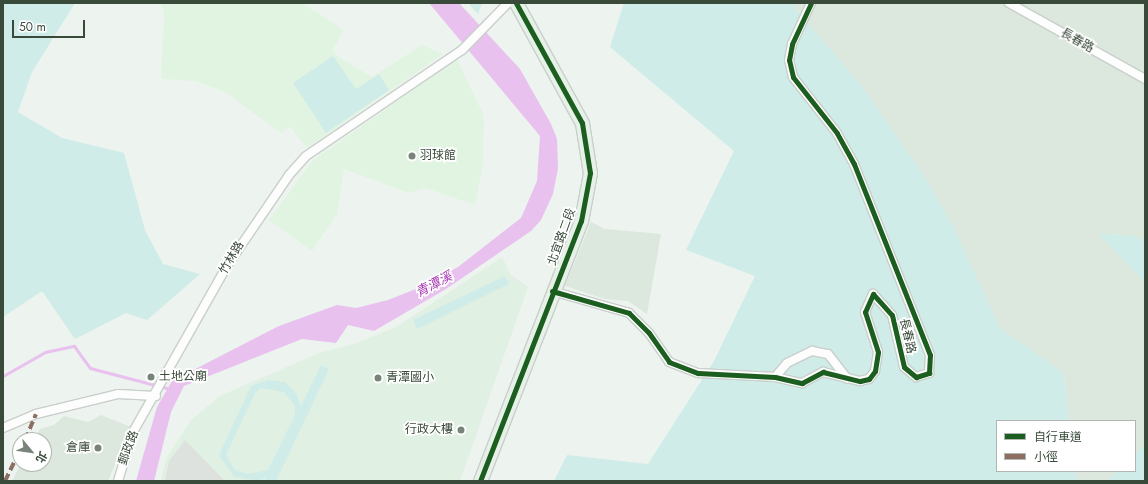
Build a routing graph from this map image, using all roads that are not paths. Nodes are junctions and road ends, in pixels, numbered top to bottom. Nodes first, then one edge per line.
1 (508, 3) edge
2 (516, 3) edge
3 (811, 3) edge
4 (1009, 3) edge
5 (1145, 79) edge
6 (552, 292) junction
7 (775, 377) junction
8 (847, 378) junction
9 (156, 396) junction
10 (3, 428) edge
11 (118, 481) edge
12 (480, 481) edge

1 - 9 street, 竹林路
2 - 6 main road, 北宜路二段
3 - 8 street, 長春路
4 - 5 street, 長春路
6 - 7 street, 長春路
6 - 12 main road, 北宜路二段
7 - 8 street, 長春路
7 - 8 street
9 - 10 street
9 - 11 street, 郵政路

